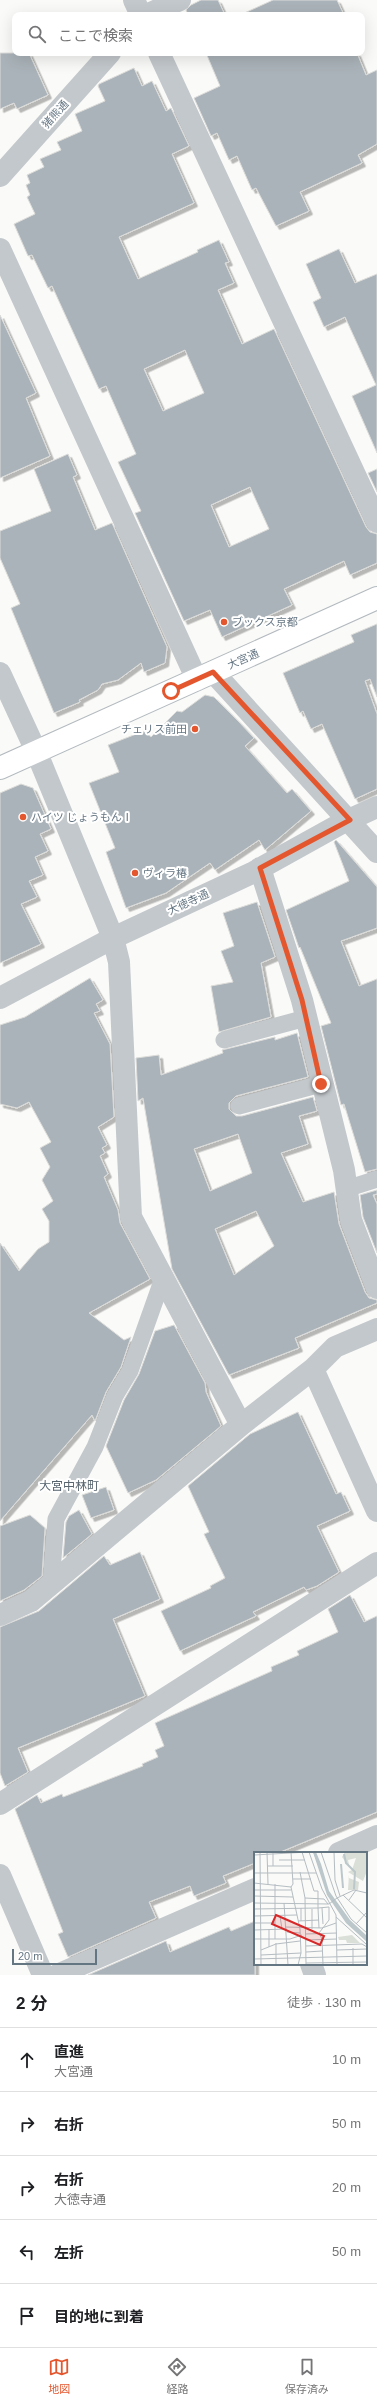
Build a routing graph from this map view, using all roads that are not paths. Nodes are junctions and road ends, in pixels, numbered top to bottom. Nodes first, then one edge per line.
1 (134, 0) edge
2 (180, 0) edge
3 (140, 12) edge
4 (153, 12) edge
5 (107, 56) edge
6 (160, 56) edge
7 (0, 176) edge
8 (0, 249) edge
9 (377, 522) edge
10 (377, 598) edge
11 (0, 673) edge
12 (205, 676) junction
13 (36, 751) junction
14 (0, 768) edge
15 (377, 808) edge
16 (350, 820) junction
17 (377, 852) edge
18 (260, 868) junction
19 (113, 938) junction
20 (0, 998) edge
21 (306, 1018) junction
22 (224, 1040) dead end
23 (321, 1084) junction
24 (239, 1106) dead end
25 (377, 1179) edge
26 (346, 1189) junction
27 (163, 1278) junction
28 (377, 1288) edge
29 (377, 1329) edge
30 (313, 1369) junction
31 (241, 1425) junction
32 (377, 1511) edge
33 (377, 1563) edge
34 (51, 1585) junction
35 (0, 1615) edge
36 (0, 1804) edge
37 (377, 1836) edge
38 (341, 1852) edge
39 (0, 1875) edge
40 (254, 1889) edge
41 (311, 1965) edge
42 (43, 1975) edge
43 (57, 1975) edge
44 (315, 1975) edge

1 - 3 street
2 - 4 street
5 - 7 street, 猪熊通
6 - 9 street
8 - 12 street
10 - 12 street, 大宮通
11 - 13 street
12 - 13 street, 大宮通
12 - 16 street
13 - 14 street, 大宮通
13 - 19 street
15 - 16 street, 大徳寺通
16 - 17 street
16 - 18 street, 大徳寺通
18 - 19 street, 大徳寺通
18 - 21 street
19 - 20 street, 大徳寺通
19 - 27 street
21 - 22 lane
21 - 23 street
23 - 24 lane
23 - 26 street
25 - 26 lane
26 - 28 street
27 - 31 street
27 - 34 lane
29 - 30 street
30 - 31 street
30 - 32 street
31 - 34 street
33 - 36 street
34 - 35 street
37 - 38 street
39 - 42 street
40 - 43 street
41 - 44 street

